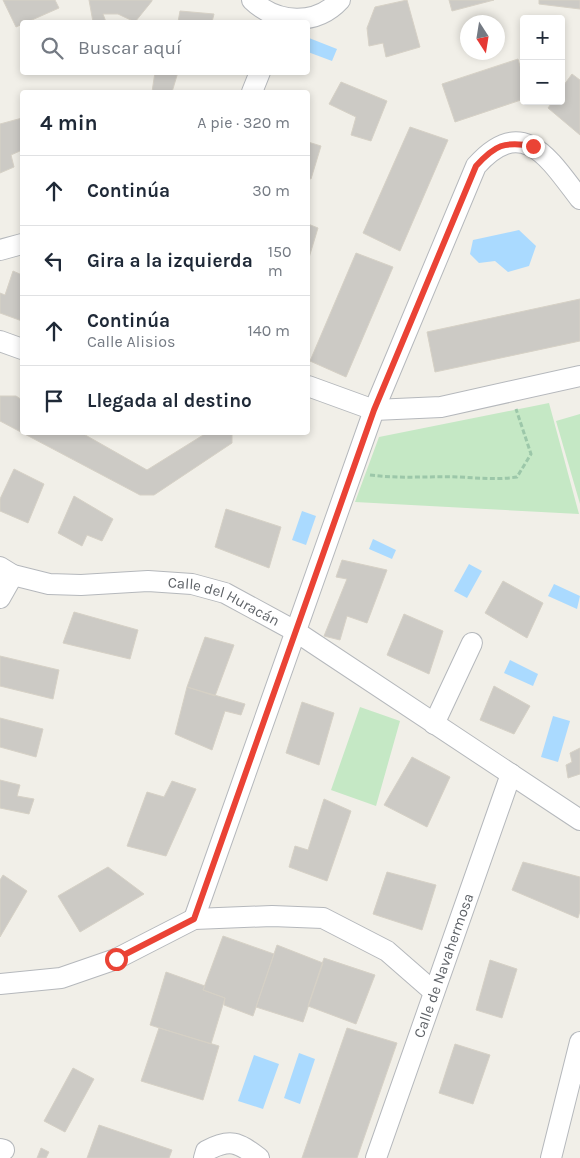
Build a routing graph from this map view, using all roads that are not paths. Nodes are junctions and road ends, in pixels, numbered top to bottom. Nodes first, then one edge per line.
1 (252, 0) edge
2 (340, 0) edge
3 (275, 20) edge
4 (259, 75) edge
5 (253, 90) edge
6 (580, 199) edge
7 (20, 245) edge
8 (0, 250) edge
9 (0, 341) edge
10 (20, 348) edge
11 (580, 376) edge
12 (310, 387) edge
13 (374, 410) junction
14 (6, 571) edge
15 (0, 598) edge
16 (295, 631) junction
17 (472, 643) dead end
18 (434, 724) junction
19 (511, 774) junction
20 (580, 820) edge
21 (194, 919) junction
22 (0, 984) edge
23 (434, 992) junction
24 (580, 1042) edge
25 (204, 1158) edge
26 (259, 1158) edge
27 (376, 1158) edge
28 (551, 1158) edge

1 - 3 street
2 - 3 street
4 - 5 street
6 - 13 street
7 - 8 street
9 - 10 street
11 - 13 street
12 - 13 street
13 - 16 street
14 - 15 street, Calle del Huracán
14 - 16 street, Calle del Huracán
16 - 18 street, Calle del Huracán
16 - 21 street
17 - 18 street
18 - 19 street, Calle del Huracán
19 - 20 street, Calle del Huracán
19 - 23 street, Calle de Navahermosa
21 - 22 street
21 - 23 street
23 - 27 street, Calle de Navahermosa
24 - 28 street
25 - 26 street

